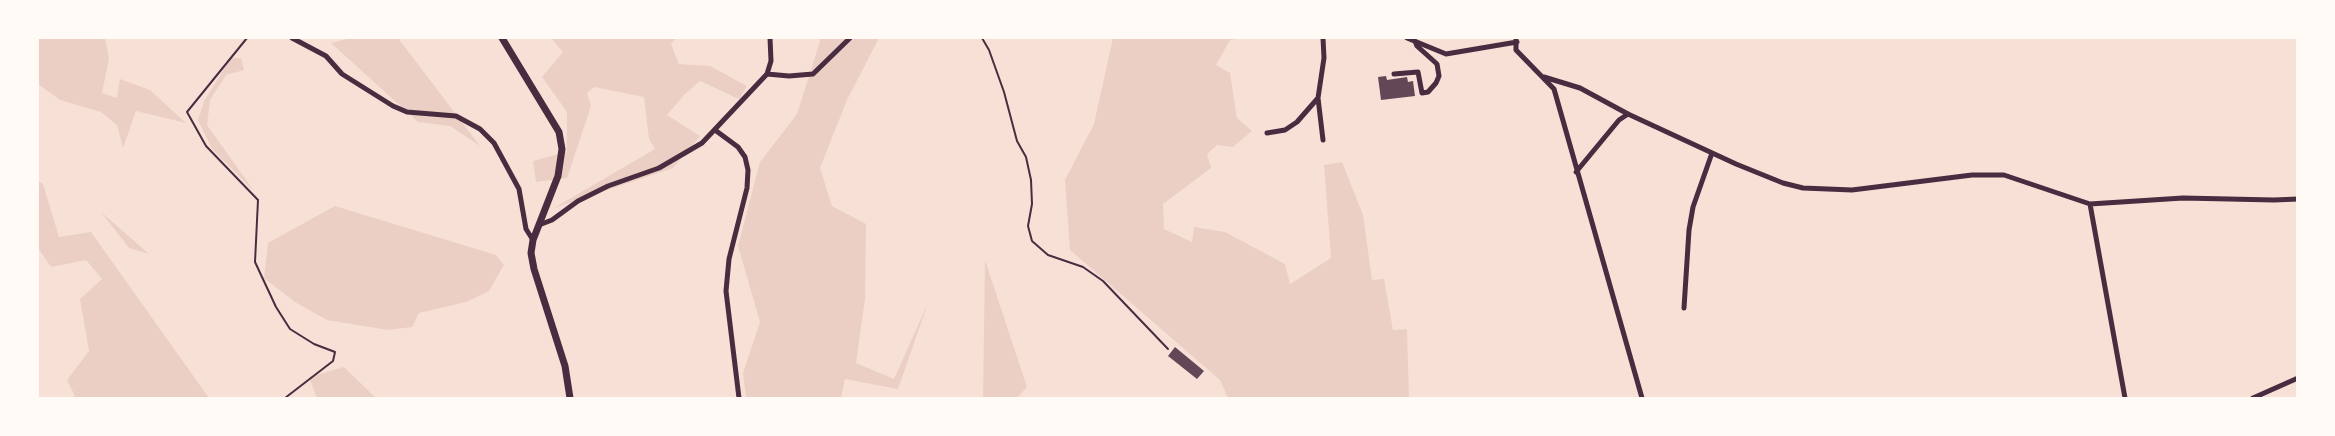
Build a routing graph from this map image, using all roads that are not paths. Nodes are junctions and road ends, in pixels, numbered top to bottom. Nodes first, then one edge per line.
1 (292, 38) edge
2 (502, 38) edge
3 (770, 38) edge
4 (850, 38) edge
5 (1324, 38) edge
6 (1407, 38) edge
7 (1516, 40) edge
8 (1414, 41) junction
9 (767, 74) junction
10 (1394, 74) dead end
11 (1544, 77) junction
12 (1318, 98) junction
13 (1628, 114) junction
14 (715, 130) junction
15 (1267, 133) dead end
16 (1323, 140) dead end
17 (1712, 153) junction
18 (1576, 172) junction
19 (2298, 199) edge
20 (2090, 204) junction
21 (539, 225) junction
22 (533, 240) junction
23 (1684, 308) dead end
24 (2298, 378) edge
25 (570, 398) edge
26 (739, 398) edge
27 (1642, 398) edge
28 (2125, 398) edge
29 (2253, 398) edge

1 - 22 street
2 - 21 street
3 - 9 street
4 - 9 street
5 - 12 street
6 - 8 street
7 - 8 street
7 - 11 street
8 - 10 street
9 - 14 street
11 - 13 street
11 - 18 street
12 - 15 street
12 - 16 street
13 - 17 street
13 - 18 street
14 - 21 street
14 - 26 street
17 - 20 street
17 - 23 street
18 - 27 street
19 - 20 street
20 - 28 street
21 - 22 street
22 - 25 street
24 - 29 street

